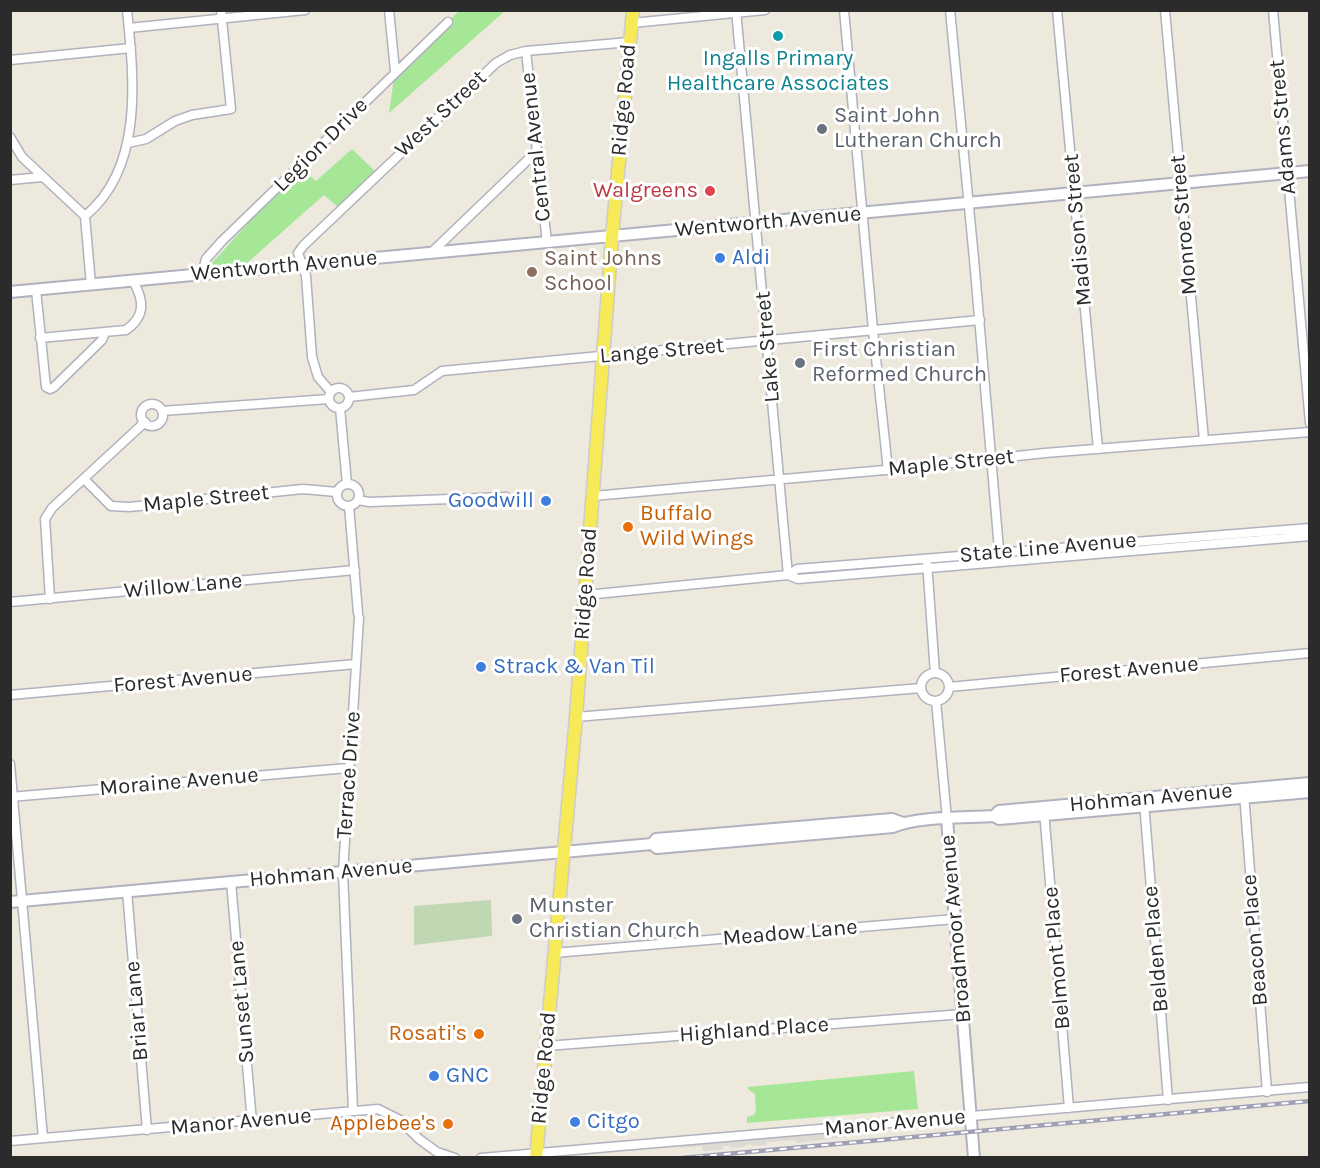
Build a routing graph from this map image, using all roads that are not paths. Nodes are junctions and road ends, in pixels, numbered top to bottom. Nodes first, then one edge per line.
1 (127, 10) edge
2 (305, 10) edge
3 (389, 10) edge
4 (765, 10) edge
5 (844, 10) edge
6 (950, 10) edge
7 (1057, 10) edge
8 (1165, 10) edge
9 (1273, 10) edge
10 (736, 12) edge
11 (222, 14) edge
12 (632, 17) edge
13 (448, 22) dead end
14 (129, 27) junction
15 (630, 42) junction
16 (131, 48) junction
17 (526, 51) junction
18 (10, 60) edge
19 (395, 71) junction
20 (10, 137) edge
21 (128, 143) junction
22 (536, 152) junction
23 (1310, 171) edge
24 (1287, 174) junction
25 (42, 177) junction
26 (10, 180) edge
27 (1180, 183) junction
28 (1074, 193) junction
29 (969, 203) junction
30 (863, 213) junction
31 (85, 216) junction
32 (757, 223) junction
33 (612, 237) junction
34 (547, 243) junction
35 (431, 253) junction
36 (302, 264) junction
37 (202, 274) junction
38 (146, 279) junction
39 (133, 281) junction
40 (91, 285) junction
41 (36, 290) junction
42 (10, 292) edge
43 (140, 294) junction
44 (980, 320) junction
45 (873, 330) junction
46 (105, 332) junction
47 (40, 338) junction
48 (768, 340) junction
49 (603, 356) junction
50 (330, 395) junction
51 (349, 397) junction
52 (340, 408) junction
53 (162, 411) junction
54 (145, 422) junction
55 (1310, 423) edge
56 (1310, 432) edge
57 (1204, 440) junction
58 (1098, 449) junction
59 (991, 459) junction
60 (888, 470) junction
61 (780, 479) junction
62 (85, 480) junction
63 (347, 484) junction
64 (337, 492) junction
65 (593, 496) junction
66 (506, 497) dead end
67 (358, 500) junction
68 (349, 506) junction
69 (1310, 528) edge
70 (1310, 536) edge
71 (1147, 545) junction
72 (1000, 557) junction
73 (927, 563) junction
74 (355, 570) junction
75 (788, 575) junction
76 (586, 595) junction
77 (50, 599) junction
78 (10, 602) edge
79 (1310, 653) edge
80 (356, 664) junction
81 (934, 673) junction
82 (949, 687) junction
83 (921, 688) junction
84 (10, 695) edge
85 (936, 701) junction
86 (576, 717) junction
87 (10, 764) edge
88 (348, 768) junction
89 (1310, 783) edge
90 (1310, 792) edge
91 (1244, 794) junction
92 (12, 797) edge
93 (1144, 802) junction
94 (1045, 811) junction
95 (947, 819) junction
96 (563, 852) junction
97 (343, 872) junction
98 (231, 882) junction
99 (127, 891) junction
100 (24, 901) junction
101 (10, 902) edge
102 (955, 919) junction
103 (554, 953) junction
104 (963, 1014) junction
105 (546, 1046) junction
106 (1310, 1088) edge
107 (1267, 1092) junction
108 (1168, 1100) junction
109 (1069, 1108) junction
110 (353, 1111) junction
111 (971, 1117) junction
112 (252, 1122) junction
113 (147, 1130) junction
114 (43, 1138) junction
115 (10, 1141) edge
116 (536, 1156) edge
117 (455, 1158) edge
118 (481, 1158) edge
119 (974, 1158) edge

1 - 14 street
2 - 11 street
3 - 19 street
4 - 10 street
5 - 30 street
6 - 29 street
7 - 28 street, Madison Street
8 - 27 street, Monroe Street
9 - 24 street, Adams Street
10 - 12 street
10 - 32 street, Lake Street
11 - 14 street
11 - 21 street
12 - 15 main road, Ridge Road
13 - 19 street, Legion Drive
14 - 16 street
15 - 17 street, West Street
15 - 33 main road, Ridge Road
16 - 18 street
16 - 21 street
17 - 22 street, Central Avenue
17 - 36 street, West Street
19 - 37 street, Legion Drive
20 - 25 street
21 - 31 street
22 - 34 street, Central Avenue
22 - 35 street
23 - 24 street, Wentworth Avenue
24 - 27 street, Wentworth Avenue
24 - 55 street, Adams Street
25 - 26 street
25 - 31 street
27 - 28 street, Wentworth Avenue
27 - 57 street, Monroe Street
28 - 29 street, Wentworth Avenue
28 - 58 street, Madison Street
29 - 30 street, Wentworth Avenue
29 - 44 street
30 - 32 street, Wentworth Avenue
30 - 45 street
31 - 40 street
32 - 33 street, Wentworth Avenue
32 - 48 street, Lake Street
33 - 34 street, Wentworth Avenue
33 - 49 main road, Ridge Road
34 - 35 street, Wentworth Avenue
35 - 36 street, Wentworth Avenue
36 - 37 street, Wentworth Avenue
36 - 50 street
37 - 38 street, Wentworth Avenue
38 - 39 street, Wentworth Avenue
38 - 43 street
39 - 40 street, Wentworth Avenue
39 - 43 street
40 - 41 street, Wentworth Avenue
41 - 42 street, Wentworth Avenue
41 - 47 street
43 - 46 street
44 - 45 street, Lange Street
44 - 59 street
45 - 48 street, Lange Street
45 - 60 street
46 - 47 street
46 - 47 street
48 - 49 street, Lange Street
48 - 61 street, Lake Street
49 - 51 street, Lange Street
49 - 65 main road, Ridge Road
50 - 51 street
50 - 52 street
50 - 53 street
51 - 52 street
52 - 63 street
53 - 54 street
53 - 54 street
54 - 62 street
56 - 57 street, Maple Street
57 - 58 street, Maple Street
58 - 59 street, Maple Street
59 - 60 street, Maple Street
59 - 72 street
60 - 61 street, Maple Street
61 - 65 street, Maple Street
61 - 75 street, Lake Street
62 - 64 street, Maple Street
62 - 77 street
63 - 64 street
63 - 67 street
64 - 68 street
65 - 76 main road, Ridge Road
66 - 67 street
67 - 68 street
68 - 74 street, Terrace Drive
69 - 71 street, State Line Avenue
70 - 71 street, State Line Avenue
71 - 72 street, State Line Avenue
72 - 73 street, State Line Avenue
73 - 75 street, State Line Avenue
73 - 81 street
74 - 77 street, Willow Lane
74 - 80 street, Terrace Drive
75 - 76 street, State Line Avenue
76 - 86 main road, Ridge Road
77 - 78 street, Willow Lane
79 - 82 street, Forest Avenue
80 - 84 street, Forest Avenue
80 - 88 street, Terrace Drive
81 - 82 street
81 - 83 street
82 - 85 street
83 - 85 street
83 - 86 street
85 - 95 street, Broadmoor Avenue
86 - 96 main road, Ridge Road
87 - 92 street
88 - 92 street, Moraine Avenue
88 - 97 street, Terrace Drive
89 - 91 street, Hohman Avenue
90 - 91 street, Hohman Avenue
91 - 93 street, Hohman Avenue
91 - 107 street, Beacon Place
92 - 100 street
93 - 94 street, Hohman Avenue
93 - 108 street, Belden Place
94 - 95 street, Hohman Avenue
94 - 109 street, Belmont Place
95 - 96 street, Hohman Avenue
95 - 102 street, Broadmoor Avenue
96 - 97 street, Hohman Avenue
96 - 103 main road, Ridge Road
97 - 98 street, Hohman Avenue
97 - 110 street, Terrace Drive
98 - 99 street, Hohman Avenue
98 - 112 street, Sunset Lane
99 - 100 street, Hohman Avenue
99 - 113 street, Briar Lane
100 - 101 street, Hohman Avenue
100 - 114 street
102 - 103 street, Meadow Lane
102 - 104 street, Broadmoor Avenue
103 - 105 main road, Ridge Road
104 - 105 street, Highland Place
104 - 111 street, Broadmoor Avenue
105 - 116 main road, Ridge Road
106 - 107 street, Manor Avenue
107 - 108 street, Manor Avenue
108 - 109 street, Manor Avenue
109 - 111 street, Manor Avenue
110 - 112 street, Manor Avenue
110 - 117 street, Manor Avenue
111 - 116 street, Manor Avenue
111 - 119 street, Broadmoor Avenue
112 - 113 street, Manor Avenue
113 - 114 street, Manor Avenue
114 - 115 street, Manor Avenue
116 - 118 street, Manor Avenue

